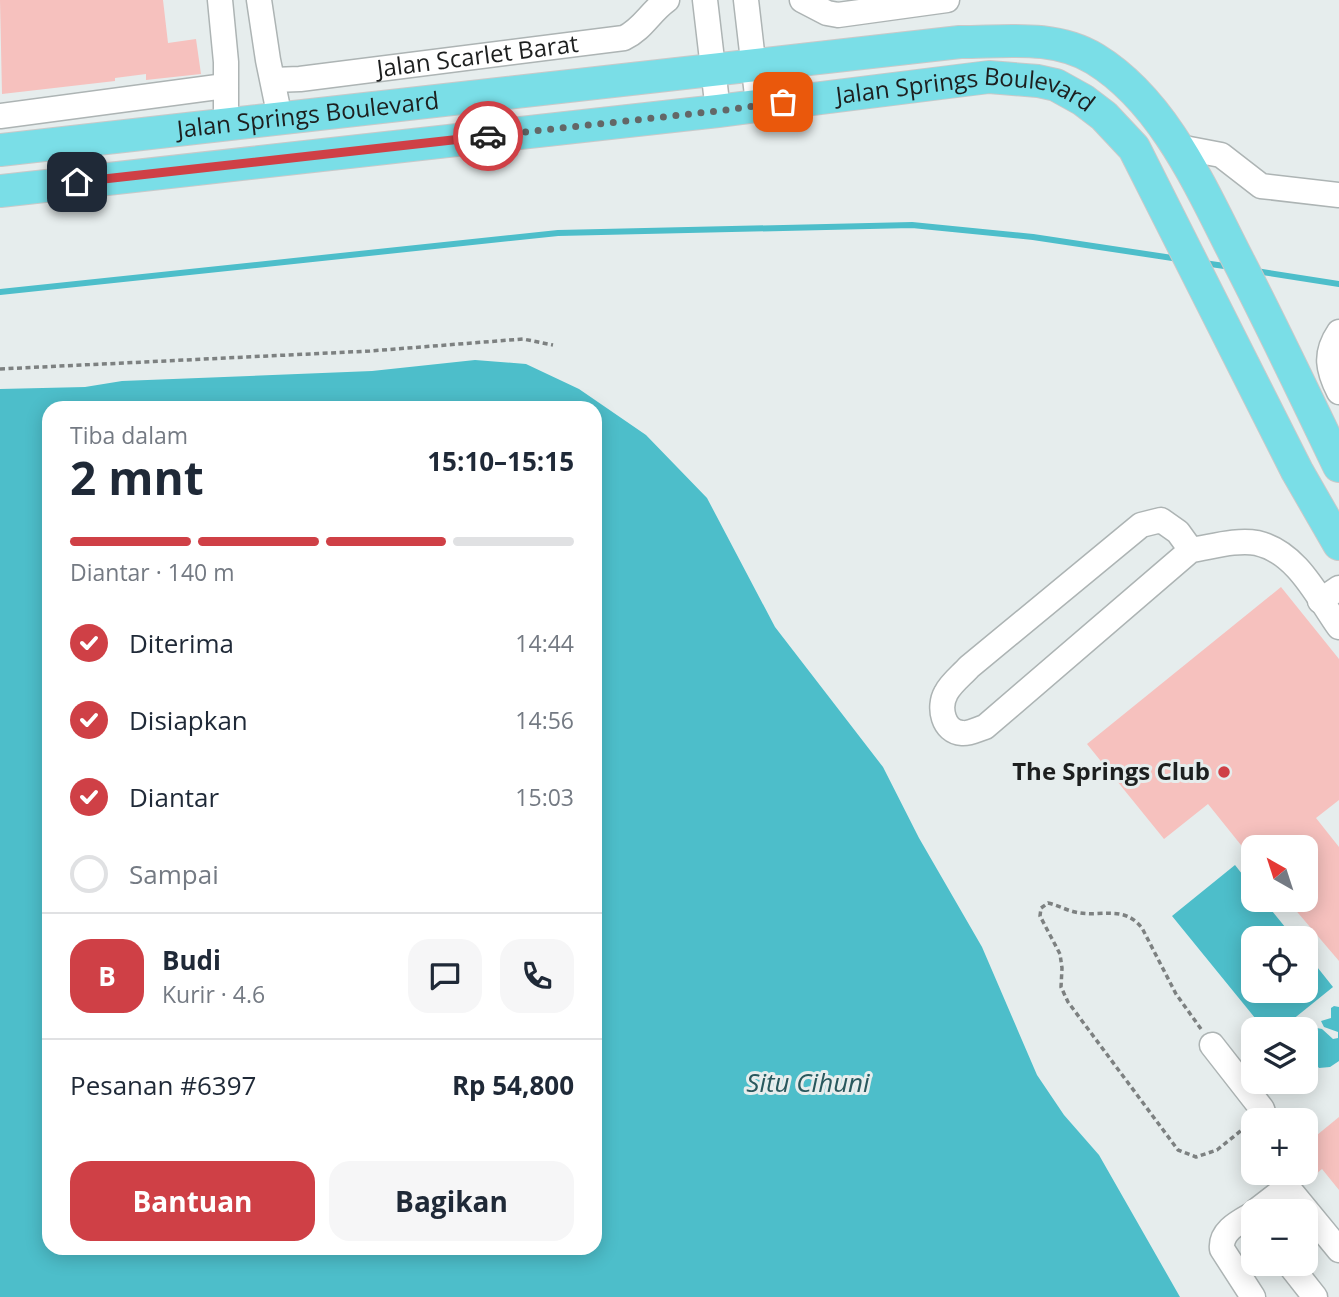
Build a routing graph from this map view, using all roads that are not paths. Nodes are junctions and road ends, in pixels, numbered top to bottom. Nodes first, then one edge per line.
1 (220, 0) edge
2 (259, 0) edge
3 (667, 0) edge
4 (705, 0) edge
5 (746, 0) edge
6 (802, 0) edge
7 (947, 0) edge
8 (753, 65) junction
9 (713, 69) junction
10 (273, 80) junction
11 (225, 86) junction
12 (758, 104) junction
13 (718, 111) junction
14 (0, 116) edge
15 (280, 118) junction
16 (226, 124) junction
17 (1179, 147) junction
18 (0, 150) edge
19 (0, 191) edge
20 (1339, 195) edge
21 (1336, 337) edge
22 (1339, 392) edge
23 (1339, 466) edge
24 (1339, 544) edge
25 (1191, 551) junction
26 (1329, 594) edge
27 (1339, 627) edge
28 (1212, 1045) road end
29 (1261, 1108) edge
30 (1277, 1185) edge
31 (1285, 1185) edge
32 (1265, 1199) edge
33 (1241, 1222) edge
34 (1339, 1250) edge
35 (1298, 1276) edge
36 (1253, 1297) edge
37 (1315, 1297) edge

1 - 11 street
2 - 10 street
3 - 10 street, Jalan Scarlet Barat
4 - 9 street
5 - 8 street
6 - 7 street
8 - 9 main road, Jalan Springs Boulevard
8 - 12 street
8 - 17 main road, Jalan Springs Boulevard
9 - 13 street
9 - 15 main road, Jalan Springs Boulevard
10 - 15 street
11 - 14 street
11 - 16 street
12 - 13 main road, Jalan Springs Boulevard
12 - 24 main road, Jalan Springs Boulevard
13 - 19 main road, Jalan Springs Boulevard
15 - 16 main road, Jalan Springs Boulevard
16 - 18 main road, Jalan Springs Boulevard
17 - 20 street
17 - 23 main road, Jalan Springs Boulevard
21 - 22 street
25 - 25 street
25 - 26 street
26 - 27 street
28 - 29 street
30 - 32 street
31 - 34 street
33 - 36 street
35 - 37 street

